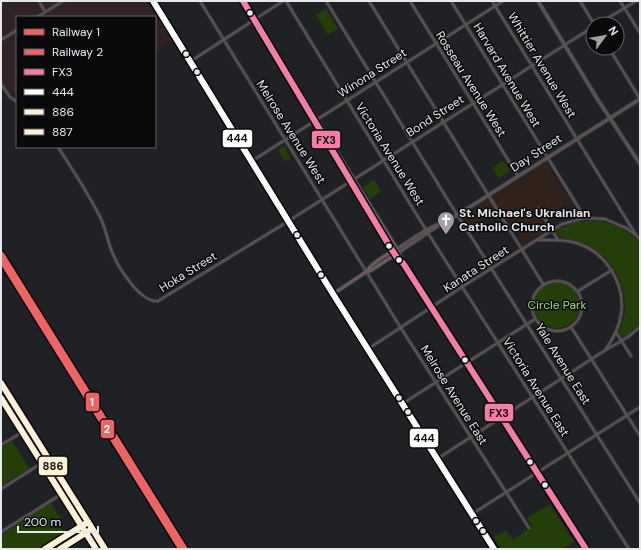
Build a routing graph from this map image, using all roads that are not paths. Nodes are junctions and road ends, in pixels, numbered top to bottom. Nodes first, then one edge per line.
1 (38, 1) edge
2 (63, 1) edge
3 (152, 1) edge
4 (200, 1) edge
5 (243, 1) edge
6 (284, 1) edge
7 (326, 1) edge
8 (368, 1) edge
9 (410, 1) edge
10 (451, 1) edge
11 (492, 1) edge
12 (503, 1) edge
13 (538, 1) edge
14 (580, 1) edge
15 (620, 1) edge
16 (636, 1) edge
17 (495, 6) junction
18 (625, 8) junction
19 (45, 12) junction
20 (39, 16) edge
21 (589, 16) edge
22 (612, 16) edge
23 (254, 20) junction
24 (466, 25) junction
25 (16, 31) edge
26 (585, 32) edge
27 (640, 33) edge
28 (224, 39) junction
29 (1, 40) edge
30 (436, 43) junction
31 (564, 44) junction
32 (614, 56) edge
33 (190, 61) junction
34 (406, 62) junction
35 (531, 66) junction
36 (376, 81) junction
37 (1, 84) edge
38 (502, 84) junction
39 (640, 99) edge
40 (346, 100) junction
41 (16, 101) edge
42 (472, 103) junction
43 (609, 117) junction
44 (316, 120) junction
45 (443, 122) junction
46 (576, 139) junction
47 (284, 140) junction
48 (412, 142) junction
49 (59, 148) edge
50 (547, 158) junction
51 (383, 160) junction
52 (251, 162) junction
53 (640, 164) edge
54 (518, 176) junction
55 (352, 180) junction
56 (487, 195) junction
57 (322, 200) junction
58 (538, 208) dead end
59 (457, 215) junction
60 (584, 218) junction
61 (288, 222) junction
62 (552, 230) junction
63 (427, 232) junction
64 (637, 236) junction
65 (537, 240) junction
66 (558, 240) junction
67 (640, 240) edge
68 (395, 250) junction
69 (522, 250) junction
70 (397, 254) junction
71 (492, 269) junction
72 (612, 270) junction
73 (366, 272) junction
74 (543, 284) junction
75 (462, 288) junction
76 (578, 291) junction
77 (333, 294) junction
78 (432, 308) junction
79 (535, 319) junction
80 (527, 325) junction
81 (400, 327) junction
82 (571, 327) junction
83 (640, 327) edge
84 (616, 332) junction
85 (622, 341) junction
86 (498, 343) junction
87 (368, 349) junction
88 (604, 351) junction
89 (631, 356) dead end
90 (592, 359) junction
91 (466, 362) junction
92 (561, 379) junction
93 (435, 382) junction
94 (1, 383) edge
95 (532, 398) junction
96 (402, 404) junction
97 (640, 407) edge
98 (627, 415) junction
99 (501, 418) junction
100 (29, 428) junction
101 (596, 435) junction
102 (640, 436) edge
103 (470, 438) junction
104 (1, 445) edge
105 (567, 453) junction
106 (48, 459) junction
107 (437, 459) junction
108 (537, 473) junction
109 (1, 489) edge
110 (68, 490) junction
111 (506, 492) junction
112 (640, 503) edge
113 (472, 514) junction
114 (88, 522) junction
115 (529, 528) dead end
116 (1, 532) edge
117 (45, 549) edge
118 (105, 549) edge
119 (494, 549) edge
120 (586, 549) edge
121 (629, 549) edge

1 - 19 street
2 - 19 street
3 - 33 street
4 - 28 street, Melrose Avenue West
5 - 23 main road
6 - 23 street
6 - 40 street, Victoria Avenue West
7 - 36 street, Yale Avenue East
8 - 34 street
9 - 30 street, Rosseau Avenue West
10 - 24 street, Harvard Avenue West
11 - 17 street, Whittier Avenue West
12 - 17 street, Winona Street
13 - 31 street
14 - 21 street
15 - 18 street
16 - 18 street
17 - 24 street, Winona Street
17 - 35 street, Whittier Avenue West
18 - 22 street
18 - 27 street
19 - 20 street
23 - 28 street
23 - 44 main road
24 - 30 street, Winona Street
24 - 38 street, Harvard Avenue West
25 - 29 street
26 - 31 street, Bond Street
28 - 33 street
28 - 47 street, Melrose Avenue West
30 - 34 street, Winona Street
30 - 42 street, Rosseau Avenue West
31 - 35 street, Bond Street
31 - 43 street
32 - 39 street
33 - 52 street
34 - 36 street, Winona Street
34 - 45 street
35 - 38 street, Bond Street
35 - 46 street, Whittier Avenue West
36 - 40 street, Winona Street
36 - 48 street, Yale Avenue East
37 - 41 street
38 - 42 street, Bond Street
38 - 50 street, Harvard Avenue West
39 - 43 street, Day Street
40 - 44 street, Winona Street
40 - 51 street, Victoria Avenue West
42 - 45 street, Bond Street
42 - 54 street, Rosseau Avenue West
43 - 46 street, Day Street
43 - 53 street
44 - 47 street, Winona Street
44 - 55 main road
45 - 48 street, Bond Street
45 - 56 street
46 - 50 street, Day Street
46 - 64 street, Whittier Avenue West
47 - 52 street, Winona Street
47 - 57 street, Melrose Avenue West
48 - 51 street, Bond Street
48 - 59 street, Yale Avenue East
49 - 61 street, Hoka Street
50 - 54 street, Day Street
50 - 60 street, Harvard Avenue West
51 - 55 street, Bond Street
51 - 63 street, Victoria Avenue West
52 - 61 street
54 - 56 street, Day Street
55 - 57 street, Bond Street
55 - 68 main road
56 - 59 street, Day Street
56 - 69 street
57 - 61 street, Bond Street
57 - 73 street, Melrose Avenue West
58 - 62 street
59 - 63 street, Day Street
59 - 71 street, Yale Avenue East
60 - 62 street, Kanata Street
60 - 64 street, Kanata Street
61 - 77 street
62 - 65 street, Kanata Street
62 - 66 street
63 - 68 street, Day Street
63 - 70 street, Day Street
63 - 75 street, Victoria Avenue East
64 - 67 street, Kanata Street
65 - 66 street
65 - 69 street, Kanata Street
66 - 72 street
68 - 70 main road
68 - 73 main road, Day Street
69 - 71 street, Kanata Street
69 - 74 street
70 - 73 main road, Day Street
70 - 78 street
71 - 75 street, Kanata Street
71 - 80 street, Yale Avenue East
72 - 76 street
72 - 84 street
73 - 77 main road, Day Street
73 - 81 street, Melrose Avenue East
74 - 76 street
74 - 79 street
75 - 78 street, Kanata Street
75 - 86 street, Victoria Avenue East
76 - 82 street
77 - 87 main road
78 - 81 street, Kanata Street
78 - 91 street
79 - 80 street
79 - 82 street
80 - 86 street
80 - 92 street, Yale Avenue East
81 - 87 street, Kanata Street
81 - 93 street, Melrose Avenue East
82 - 90 street
83 - 85 street
84 - 85 street
84 - 88 street
85 - 88 street
85 - 89 street
86 - 91 street
86 - 95 street, Victoria Avenue East
87 - 96 main road
88 - 90 street
90 - 92 street
90 - 98 street
91 - 93 street
91 - 99 street
92 - 95 street
92 - 101 street, Yale Avenue East
93 - 96 street
93 - 103 street, Melrose Avenue East
94 - 100 main road
95 - 99 street
95 - 105 street, Victoria Avenue East
96 - 107 main road
97 - 98 street
98 - 101 street
98 - 102 street
99 - 103 street
99 - 108 street
100 - 104 street
100 - 106 main road
101 - 105 street
101 - 112 street, Yale Avenue East
103 - 107 street
103 - 111 street, Melrose Avenue East
105 - 108 street
105 - 121 street, Victoria Avenue East
106 - 109 street
106 - 110 main road
107 - 113 main road
108 - 111 street
108 - 120 street
110 - 114 main road
110 - 116 street
111 - 113 street
111 - 115 street, Melrose Avenue East
113 - 119 main road
114 - 117 street
114 - 118 main road

